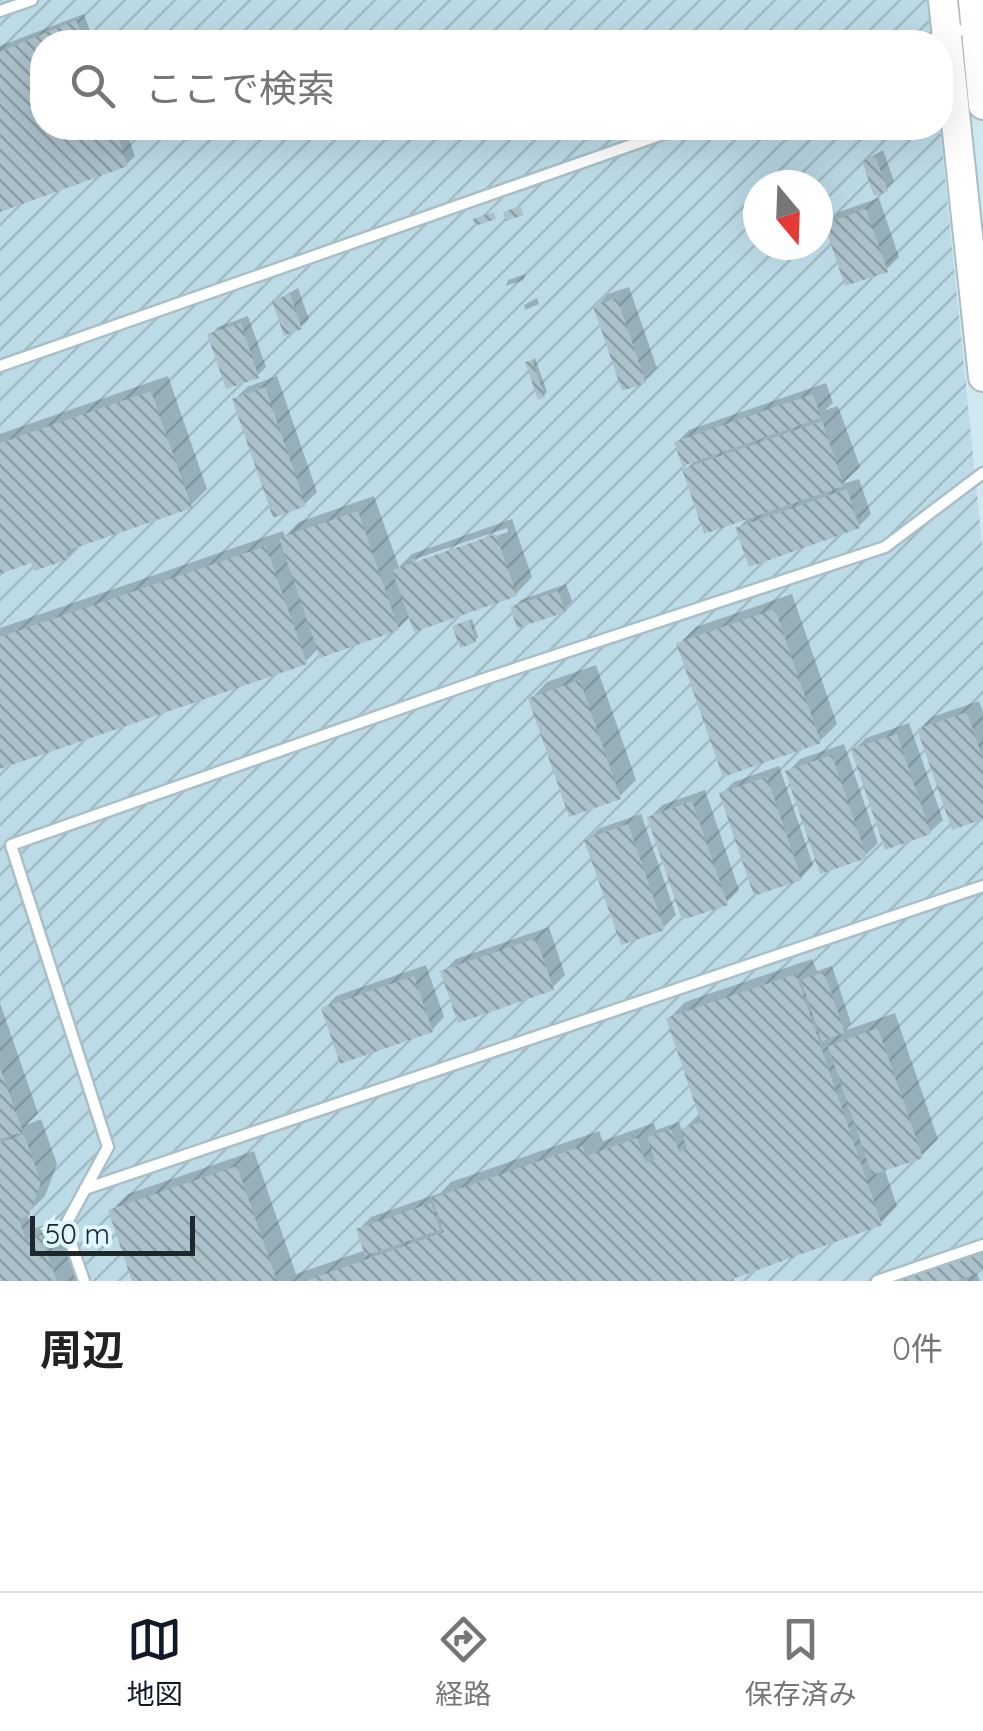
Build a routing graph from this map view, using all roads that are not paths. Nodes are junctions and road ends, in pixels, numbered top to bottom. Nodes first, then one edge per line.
1 (32, 0) edge
2 (943, 0) edge
3 (0, 11) edge
4 (974, 13) edge
5 (937, 30) edge
6 (947, 30) edge
7 (983, 105) edge
8 (646, 140) edge
9 (949, 140) edge
10 (0, 366) edge
11 (983, 377) edge
12 (983, 473) edge
13 (983, 886) edge
14 (84, 1189) junction
15 (983, 1246) edge
16 (84, 1281) edge
17 (877, 1281) edge

1 - 3 lane
2 - 5 street
4 - 6 lane
4 - 7 street
8 - 10 lane
9 - 11 street
12 - 14 lane
13 - 14 lane
14 - 16 lane
15 - 17 lane

